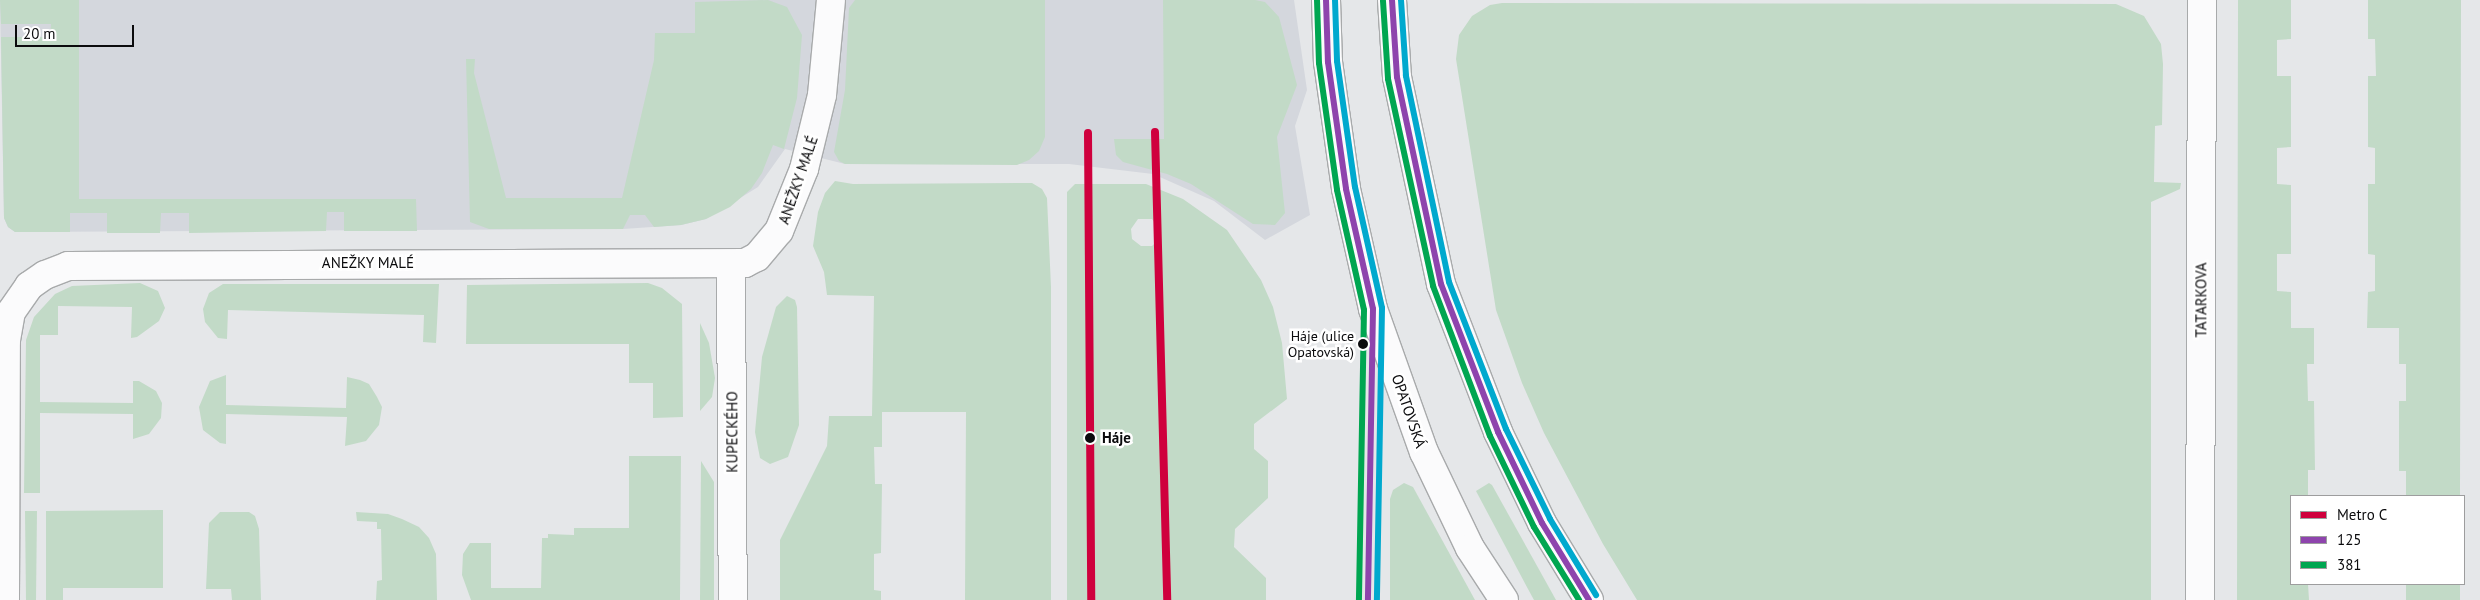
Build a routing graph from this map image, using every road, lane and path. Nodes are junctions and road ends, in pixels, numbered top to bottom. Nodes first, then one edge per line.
1 (832, 0) edge
2 (1326, 0) edge
3 (1392, 0) edge
4 (2202, 0) edge
5 (730, 265) junction
6 (5, 600) edge
7 (733, 600) edge
8 (1504, 600) edge
9 (1588, 600) edge
10 (2200, 600) edge

1 - 5 street, ANEŽKY MALÉ
2 - 8 street, OPATOVSKÁ
3 - 9 street
4 - 10 street, TATARKOVA
5 - 6 street, ANEŽKY MALÉ
5 - 7 street, KUPECKÉHO

